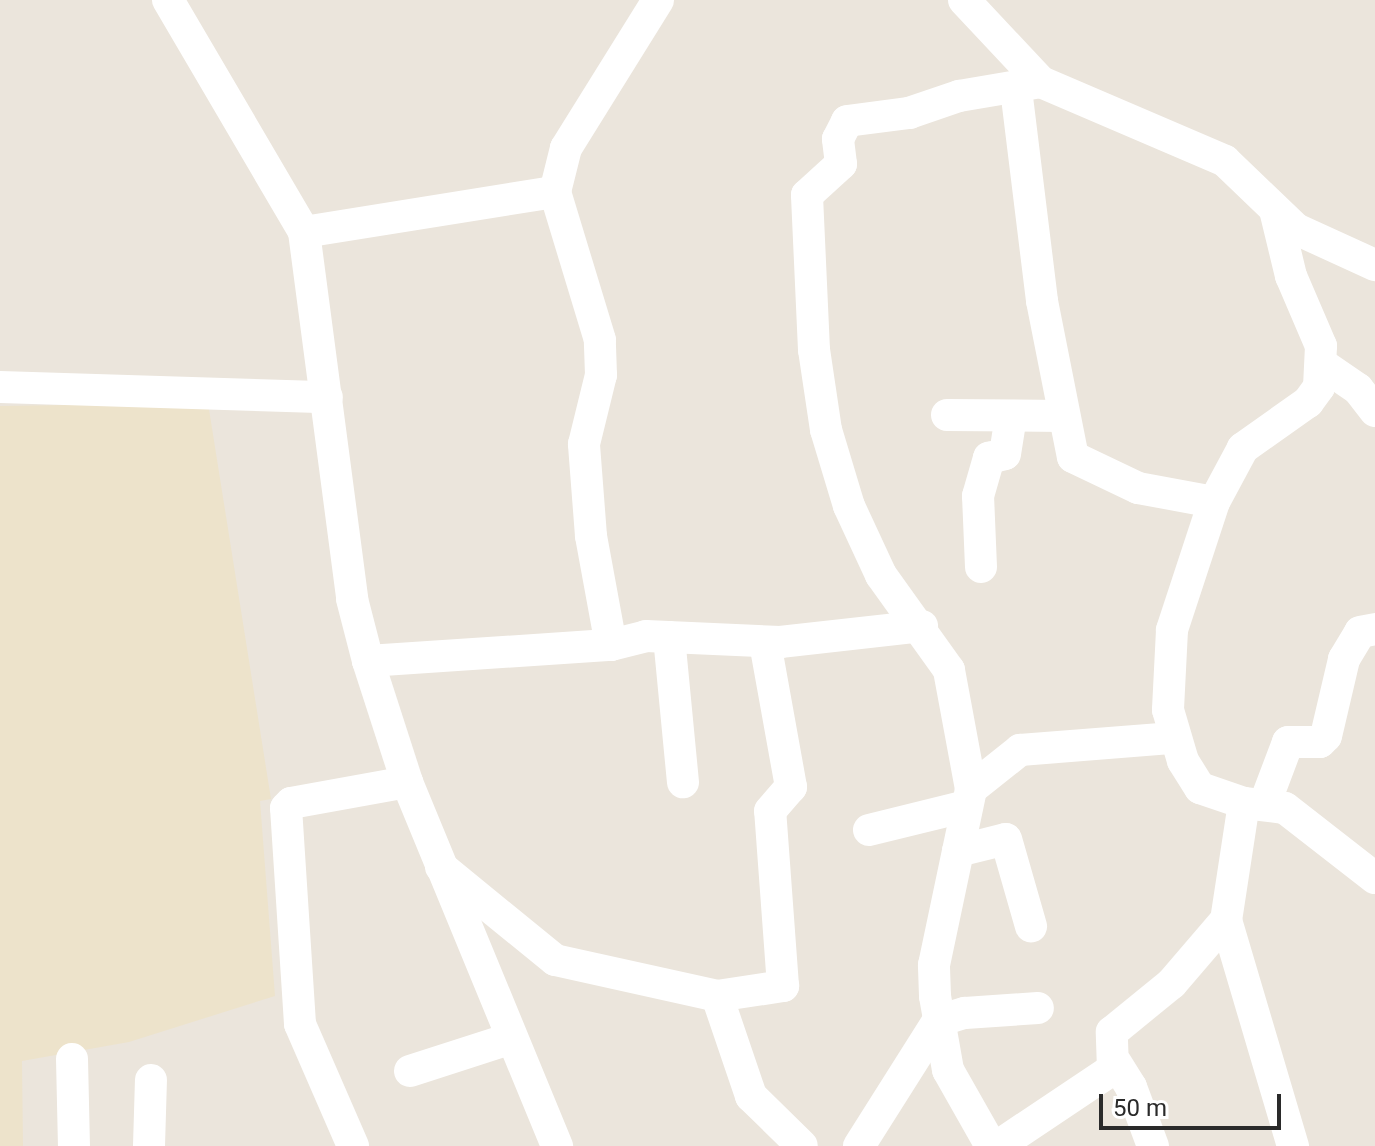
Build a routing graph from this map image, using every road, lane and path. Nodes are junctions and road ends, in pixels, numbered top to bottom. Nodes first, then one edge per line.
1 (168, 0) edge
2 (658, 0) edge
3 (964, 0) edge
4 (1028, 85) junction
5 (555, 192) junction
6 (1276, 214) junction
7 (304, 232) junction
8 (1375, 265) edge
9 (1323, 365) junction
10 (0, 387) edge
11 (327, 397) junction
12 (1375, 411) edge
13 (947, 415) dead end
14 (1011, 416) junction
15 (1064, 416) junction
16 (1214, 502) junction
17 (981, 567) dead end
18 (922, 626) junction
19 (1375, 629) edge
20 (669, 637) junction
21 (765, 643) junction
22 (611, 645) junction
23 (368, 661) junction
24 (1174, 738) junction
25 (407, 782) junction
26 (683, 782) dead end
27 (969, 798) junction
28 (1255, 803) junction
29 (869, 830) dead end
30 (958, 851) junction
31 (441, 867) junction
32 (1375, 878) edge
33 (1226, 920) junction
34 (1031, 926) dead end
35 (717, 996) junction
36 (1038, 1008) dead end
37 (938, 1021) junction
38 (512, 1038) junction
39 (72, 1059) dead end
40 (1116, 1063) junction
41 (410, 1071) dead end
42 (151, 1080) dead end
43 (74, 1146) edge
44 (149, 1146) edge
45 (353, 1146) edge
46 (557, 1146) edge
47 (802, 1146) edge
48 (859, 1146) edge
49 (991, 1146) edge
50 (998, 1146) edge
51 (1153, 1146) edge
52 (1293, 1146) edge

1 - 7 street
2 - 5 street
3 - 4 street
4 - 6 street
4 - 15 street
4 - 18 street
5 - 7 street
5 - 22 street
6 - 8 street
6 - 9 street
7 - 11 street
9 - 12 street
9 - 16 street
10 - 11 street
11 - 23 street
13 - 14 street
14 - 15 street
14 - 17 street
15 - 16 street
16 - 24 street
18 - 21 street
18 - 27 street
19 - 28 street
20 - 21 street
20 - 22 street
20 - 26 street
21 - 35 street
22 - 23 street
23 - 25 street
24 - 27 street
24 - 28 street
25 - 31 street
25 - 45 street
27 - 29 street
27 - 30 street
28 - 32 street
28 - 33 street
30 - 34 street
30 - 37 street
31 - 35 street
31 - 38 street
33 - 40 street
33 - 52 street
35 - 47 street
36 - 37 street
37 - 48 street
37 - 49 street
38 - 41 street
38 - 46 street
39 - 43 street
40 - 50 street
40 - 51 street
42 - 44 street

